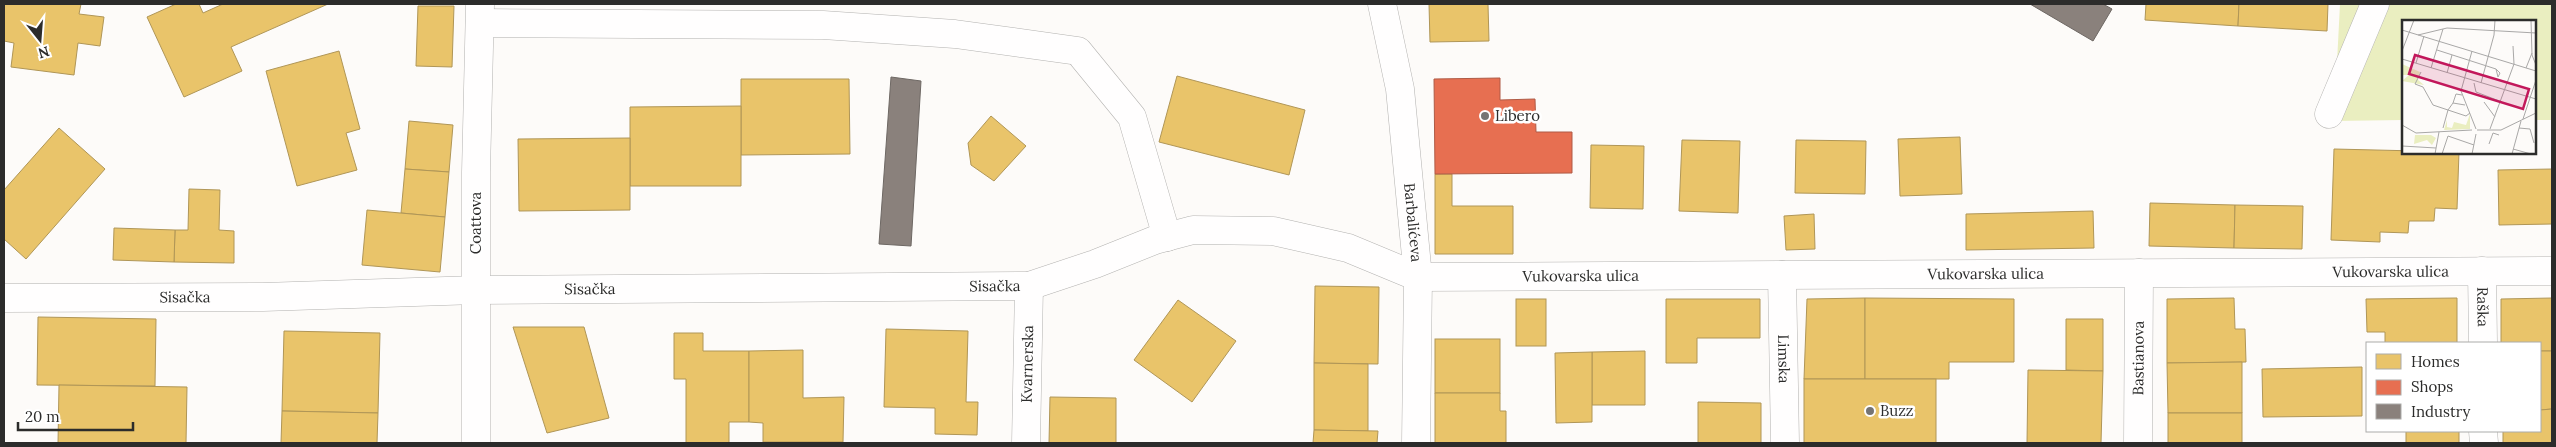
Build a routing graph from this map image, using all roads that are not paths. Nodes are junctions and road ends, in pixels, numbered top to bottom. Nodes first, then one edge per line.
1 (1382, 4) edge
2 (2375, 4) edge
3 (480, 13) edge
4 (2329, 114) dead end
5 (1167, 237) junction
6 (2482, 271) junction
7 (2552, 271) edge
8 (2139, 273) junction
9 (1782, 274) junction
10 (1418, 277) junction
11 (1030, 286) junction
12 (476, 290) junction
13 (4, 298) edge
14 (2483, 342) edge
15 (476, 443) edge
16 (1026, 443) edge
17 (1416, 443) edge
18 (1785, 443) edge
19 (2138, 443) edge

1 - 10 street, Barbalićeva
2 - 4 street
3 - 5 street
3 - 12 street, Coattova
5 - 10 street, Sisačka
5 - 11 street, Sisačka
6 - 7 street, Vukovarska ulica
6 - 8 street, Vukovarska ulica
6 - 14 street, Raška
8 - 9 street, Vukovarska ulica
8 - 19 street, Bastianova
9 - 10 street, Vukovarska ulica
9 - 18 street, Limska
10 - 17 street, Barbalićeva
11 - 12 street, Sisačka
11 - 16 street, Kvarnerska
12 - 13 street, Sisačka
12 - 15 street, Coattova

